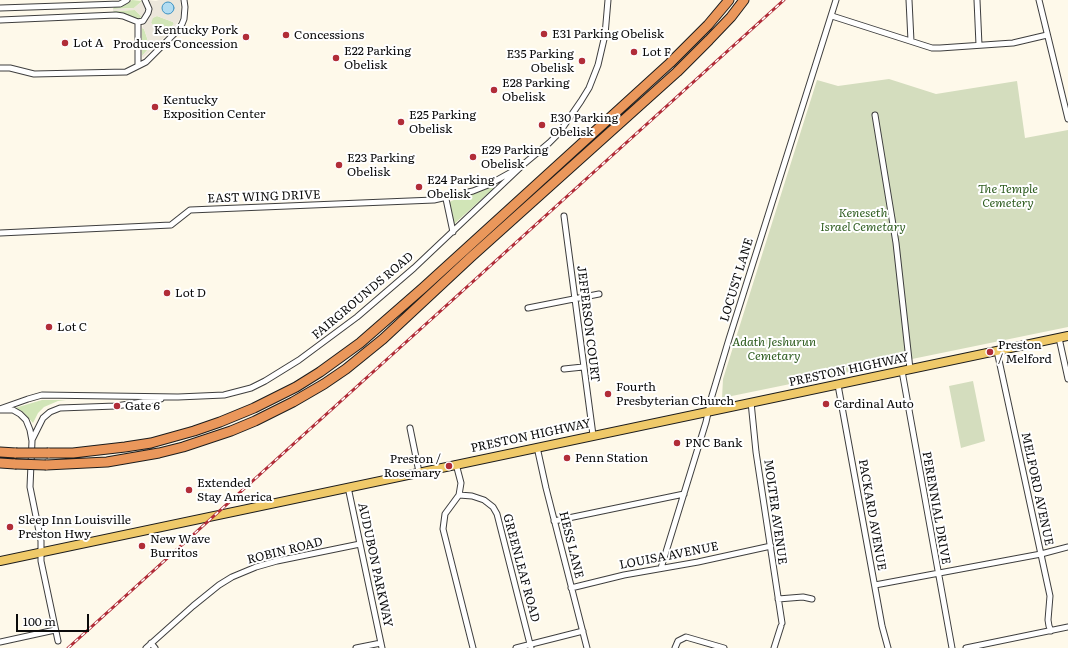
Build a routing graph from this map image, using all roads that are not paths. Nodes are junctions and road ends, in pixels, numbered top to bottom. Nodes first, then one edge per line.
1 (126, 0) edge
2 (145, 0) edge
3 (184, 0) edge
4 (608, 0) edge
5 (729, 0) edge
6 (744, 0) edge
7 (836, 0) edge
8 (909, 0) edge
9 (977, 0) edge
10 (1039, 0) edge
11 (0, 8) edge
12 (832, 16) junction
13 (0, 20) edge
14 (138, 22) junction
15 (1046, 35) junction
16 (911, 41) junction
17 (979, 45) junction
18 (138, 66) junction
19 (0, 68) edge
20 (875, 115) dead end
21 (1068, 120) edge
22 (525, 163) junction
23 (446, 199) junction
24 (564, 216) dead end
25 (453, 232) junction
26 (0, 233) edge
27 (599, 294) dead end
28 (575, 298) junction
29 (528, 308) dead end
30 (1064, 337) edge
31 (997, 351) junction
32 (583, 367) junction
33 (564, 369) dead end
34 (906, 370) junction
35 (1068, 379) edge
36 (838, 385) junction
37 (178, 397) junction
38 (750, 402) junction
39 (0, 409) edge
40 (708, 411) junction
41 (410, 428) dead end
42 (593, 435) junction
43 (32, 441) junction
44 (537, 447) junction
45 (0, 452) edge
46 (0, 463) edge
47 (456, 464) junction
48 (419, 472) junction
49 (348, 487) junction
50 (684, 494) junction
51 (459, 495) junction
52 (554, 521) junction
53 (360, 544) junction
54 (771, 546) junction
55 (1068, 547) edge
56 (41, 551) junction
57 (1041, 554) junction
58 (0, 561) edge
59 (661, 568) junction
60 (938, 574) junction
61 (875, 585) junction
62 (571, 588) junction
63 (778, 599) junction
64 (812, 599) dead end
65 (1068, 627) edge
66 (55, 630) junction
67 (583, 631) junction
68 (1051, 631) junction
69 (58, 641) dead end
70 (0, 642) edge
71 (151, 643) junction
72 (382, 645) edge
73 (531, 646) edge
74 (146, 648) edge
75 (156, 648) edge
76 (356, 648) edge
77 (473, 648) edge
78 (516, 648) edge
79 (587, 648) edge
80 (674, 648) edge
81 (724, 648) edge
82 (774, 648) edge
83 (888, 648) edge
84 (952, 648) edge
85 (966, 648) edge

1 - 11 street
2 - 14 street
3 - 18 street
4 - 22 street, FAIRGROUNDS ROAD
5 - 45 highway, bridge
6 - 46 highway, bridge
7 - 12 street, LOCUST LANE
8 - 16 street
9 - 17 street
10 - 15 street
12 - 16 street
12 - 40 street, LOCUST LANE
13 - 14 street
14 - 18 street
15 - 17 street
15 - 21 street
16 - 17 street
18 - 19 street
20 - 34 street, PERENNIAL DRIVE
22 - 23 street, EAST WING DRIVE
22 - 25 street, FAIRGROUNDS ROAD
23 - 25 street
23 - 26 street, EAST WING DRIVE
24 - 28 street, JEFFERSON COURT
25 - 37 street, FAIRGROUNDS ROAD
27 - 28 street
28 - 29 street
28 - 32 street, JEFFERSON COURT
30 - 31 main road, PRESTON HIGHWAY
30 - 35 street
31 - 34 main road, PRESTON HIGHWAY
31 - 57 street, MELFORD AVENUE
32 - 33 street
32 - 42 street, JEFFERSON COURT
34 - 36 main road, PRESTON HIGHWAY
34 - 60 street, PERENNIAL DRIVE
36 - 38 main road, PRESTON HIGHWAY
36 - 61 street, PACKARD AVENUE
37 - 39 street, FAIRGROUNDS ROAD
37 - 43 street
38 - 40 main road, PRESTON HIGHWAY
38 - 54 street, MOLTER AVENUE
39 - 43 street
40 - 42 main road, PRESTON HIGHWAY
40 - 50 street, LOCUST LANE
41 - 48 street
42 - 44 main road, PRESTON HIGHWAY
43 - 56 street
44 - 47 main road, PRESTON HIGHWAY
44 - 52 street, HESS LANE
47 - 48 main road, PRESTON HIGHWAY
47 - 51 street
48 - 49 main road, PRESTON HIGHWAY
49 - 53 street, AUDUBON PARKWAY
49 - 56 main road, PRESTON HIGHWAY
50 - 52 street
50 - 59 street, LOCUST LANE
51 - 73 street, GREENLEAF ROAD
51 - 77 street
52 - 62 street, HESS LANE
53 - 71 street, ROBIN ROAD
53 - 72 street, AUDUBON PARKWAY
54 - 59 street, LOUISA AVENUE
54 - 63 street, MOLTER AVENUE
55 - 57 street
56 - 58 main road, PRESTON HIGHWAY
56 - 66 street
57 - 60 street
57 - 68 street, MELFORD AVENUE
59 - 62 street, LOUISA AVENUE
60 - 61 street
60 - 84 street, PERENNIAL DRIVE
61 - 83 street, PACKARD AVENUE
62 - 67 street, HESS LANE
63 - 64 street
63 - 82 street, MOLTER AVENUE
65 - 68 street
66 - 69 street
66 - 70 street
67 - 73 street
67 - 79 street, HESS LANE
68 - 85 street
71 - 74 street, ROBIN ROAD
71 - 75 street
72 - 76 street
73 - 78 street
80 - 81 street

